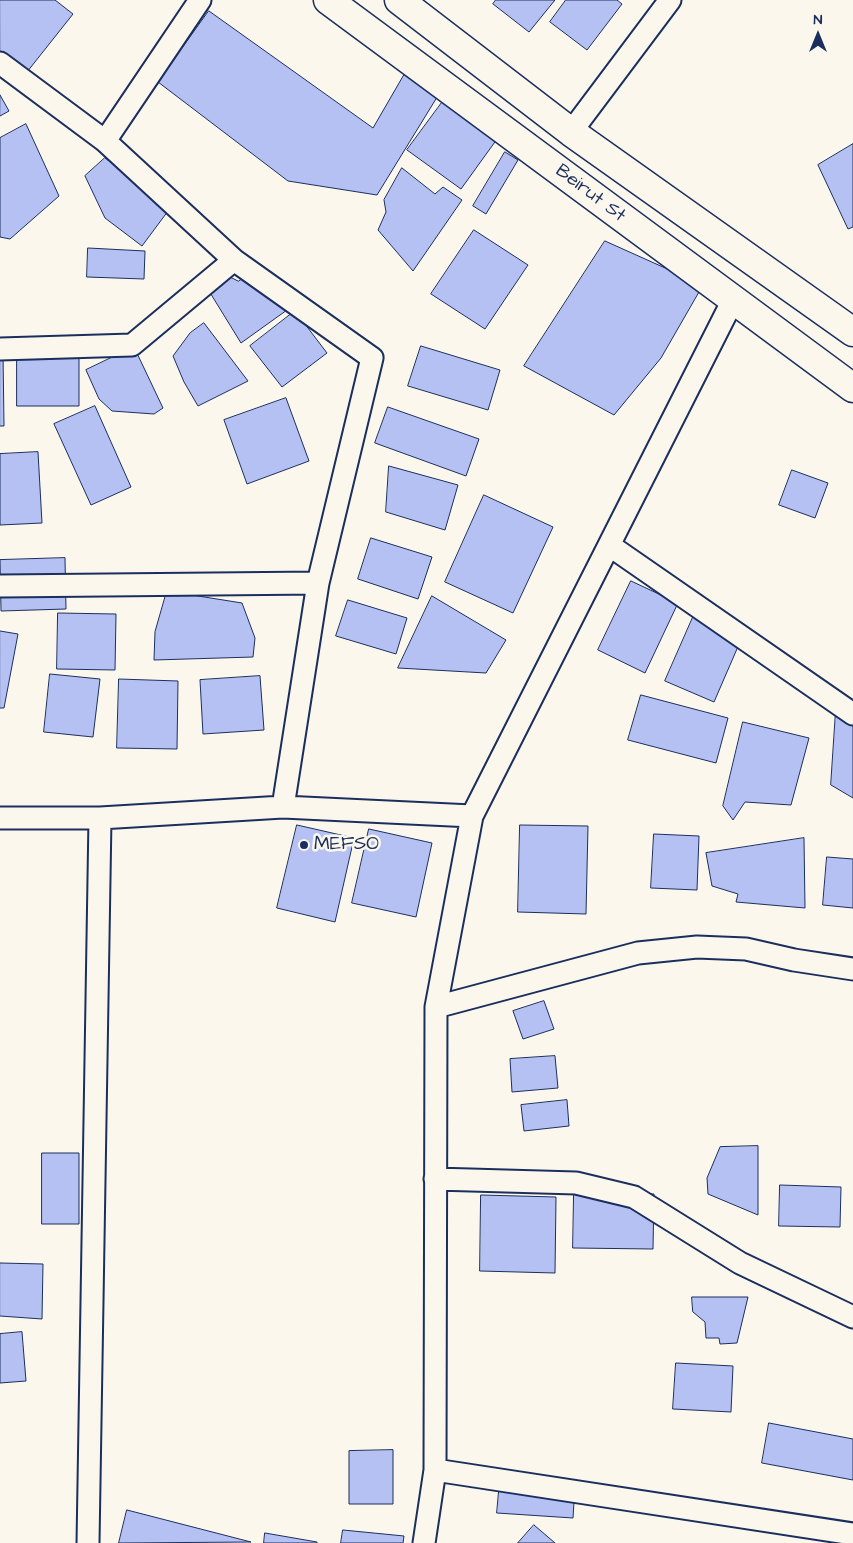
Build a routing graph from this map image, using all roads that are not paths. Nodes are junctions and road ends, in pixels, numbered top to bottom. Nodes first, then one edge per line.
1 (200, 0) edge
2 (328, 0) edge
3 (399, 0) edge
4 (670, 0) edge
5 (0, 63) edge
6 (571, 132) junction
7 (105, 141) junction
8 (234, 260) junction
9 (733, 300) junction
10 (852, 329) edge
11 (0, 349) edge
12 (853, 388) edge
13 (608, 545) junction
14 (318, 583) junction
15 (0, 586) edge
16 (853, 714) edge
17 (283, 807) junction
18 (472, 816) junction
19 (0, 818) edge
20 (100, 818) junction
21 (853, 969) edge
22 (436, 1007) junction
23 (435, 1180) junction
24 (853, 1317) edge
25 (435, 1470) junction
26 (853, 1534) edge
27 (88, 1543) edge
28 (424, 1543) edge

1 - 7 street
2 - 9 main road, Beirut St
3 - 6 main road, Beirut St
4 - 6 street
5 - 7 street
6 - 10 main road, Beirut St
7 - 8 street
8 - 11 street
8 - 14 street
9 - 12 main road, Beirut St
9 - 13 street
13 - 16 street
13 - 18 street
14 - 15 street
14 - 17 street
17 - 18 street
17 - 20 street
18 - 22 street
19 - 20 street
20 - 27 street
21 - 22 street
22 - 23 street
23 - 24 street
23 - 25 street
25 - 26 street
25 - 28 street

